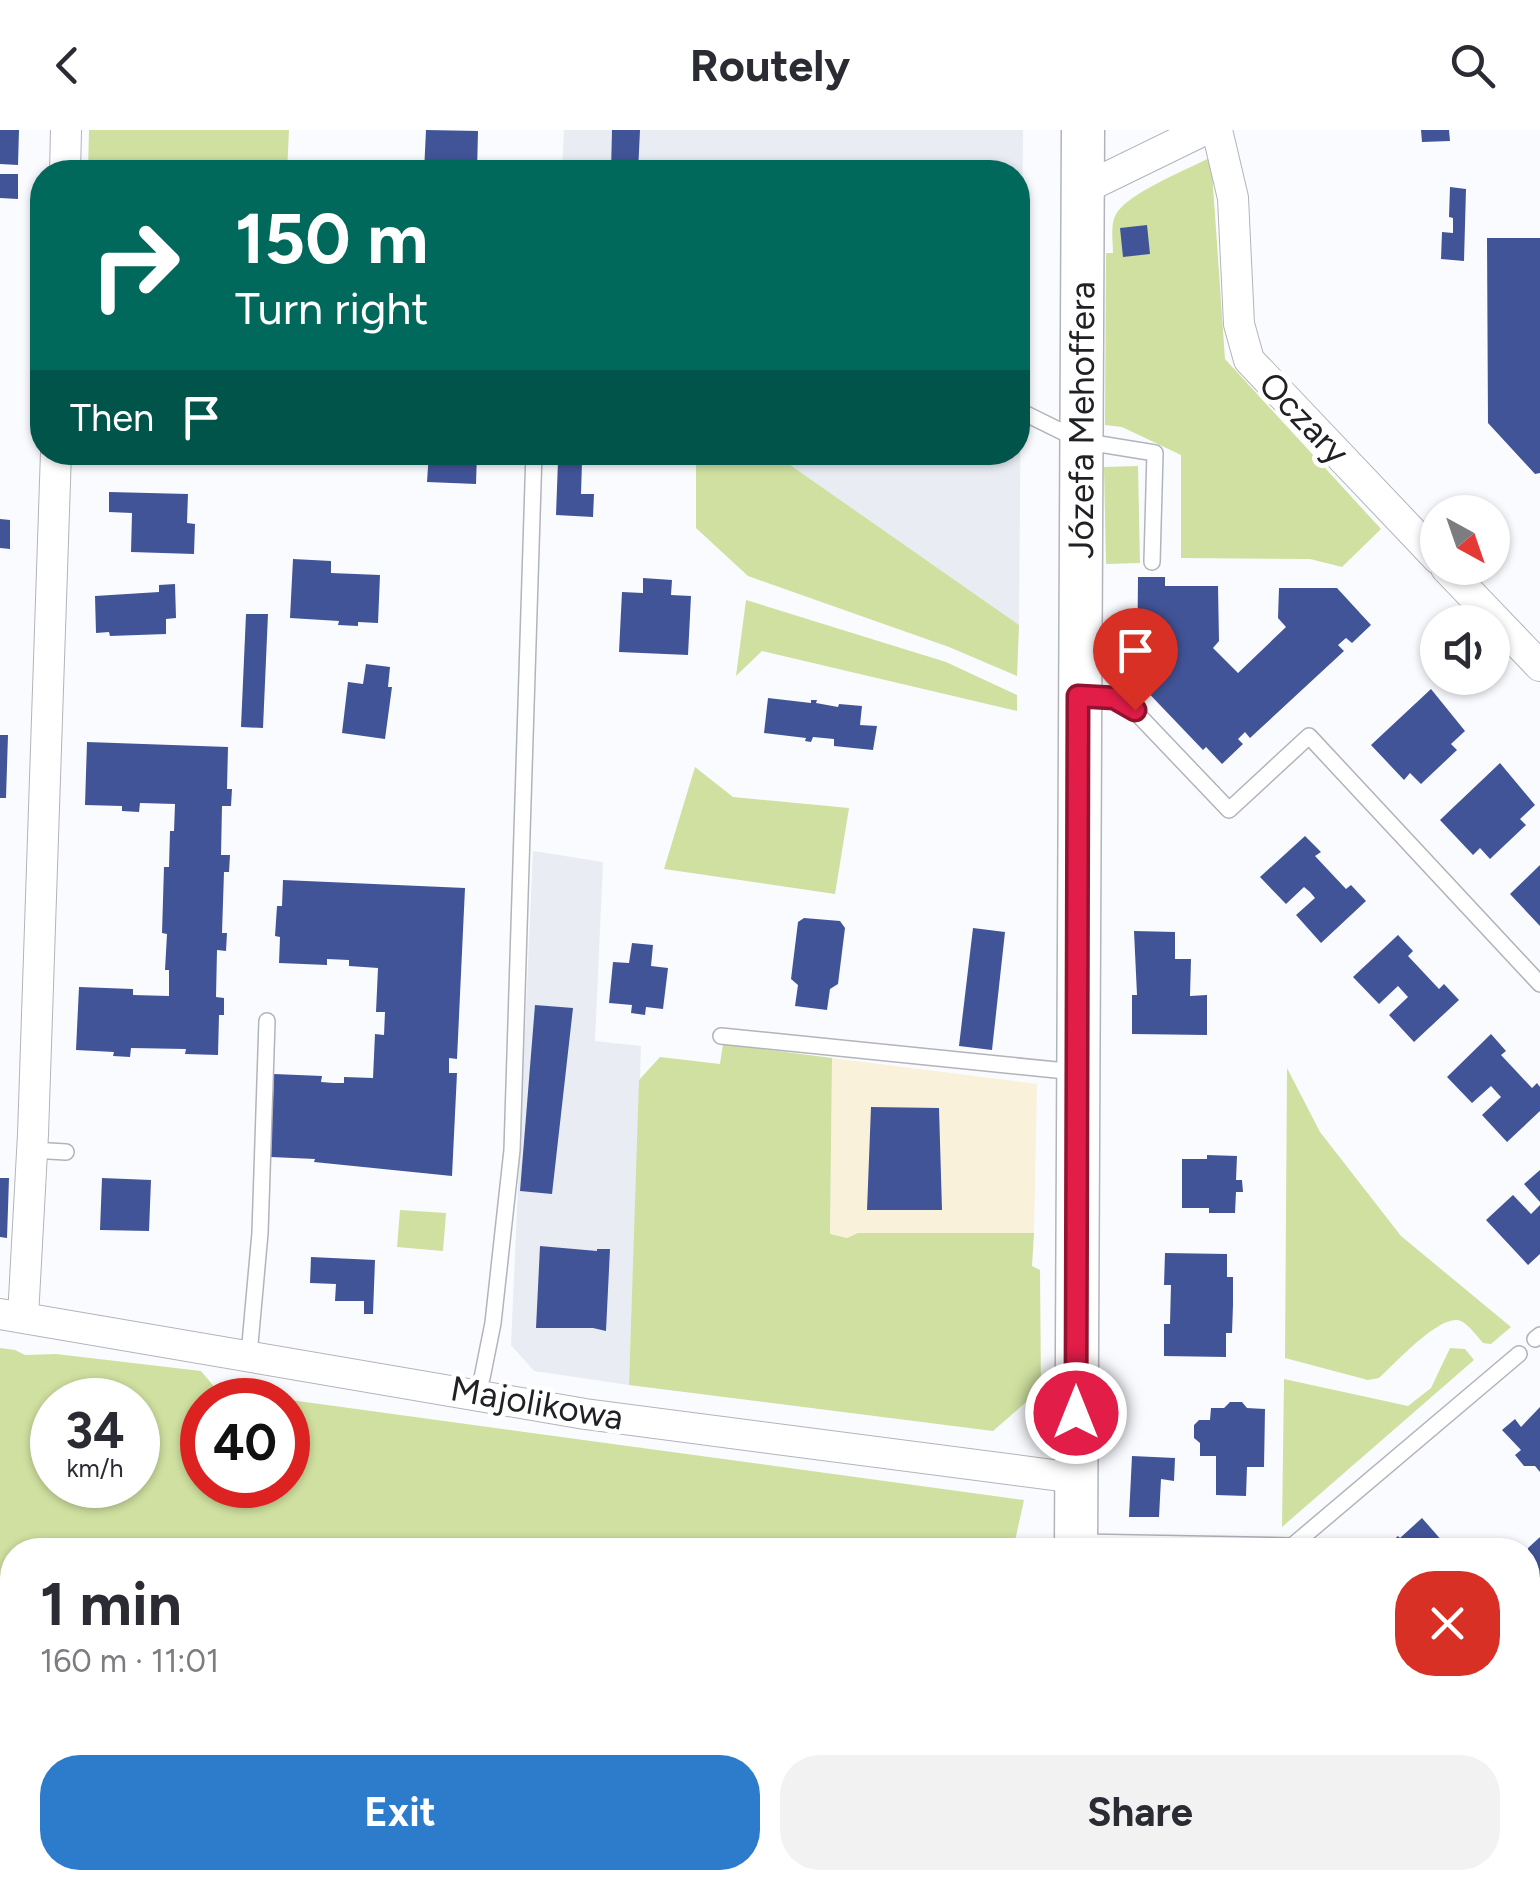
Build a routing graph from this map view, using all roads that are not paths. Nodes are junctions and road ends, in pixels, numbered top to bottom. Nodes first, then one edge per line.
1 (66, 130) edge
2 (1083, 130) edge
3 (1204, 130) edge
4 (1217, 130) edge
5 (65, 160) edge
6 (1084, 189) junction
7 (1030, 416) edge
8 (1081, 441) junction
9 (56, 465) edge
10 (534, 465) edge
11 (1420, 540) edge
12 (1152, 562) dead end
13 (1462, 585) edge
14 (1540, 666) edge
15 (1078, 696) junction
16 (1540, 984) edge
17 (268, 1021) dead end
18 (722, 1036) dead end
19 (1076, 1072) junction
20 (32, 1150) junction
21 (66, 1152) dead end
22 (12, 1315) edge
23 (1519, 1354) dead end
24 (248, 1356) junction
25 (476, 1392) junction
26 (1076, 1478) junction
27 (1076, 1538) edge
28 (1301, 1538) edge

1 - 5 street
2 - 6 street, Józefa Mehoffera
3 - 6 street
4 - 11 street, Oczary
6 - 8 street, Józefa Mehoffera
7 - 8 lane
8 - 12 lane
8 - 15 street, Józefa Mehoffera
9 - 20 street
10 - 25 lane
13 - 14 street
15 - 16 lane
15 - 19 street, Józefa Mehoffera
17 - 24 lane
18 - 19 lane
19 - 26 street, Józefa Mehoffera
20 - 21 lane
20 - 22 street
22 - 24 street, Majolikowa
23 - 28 lane
24 - 25 street, Majolikowa
25 - 26 street, Majolikowa
26 - 27 street, Józefa Mehoffera

